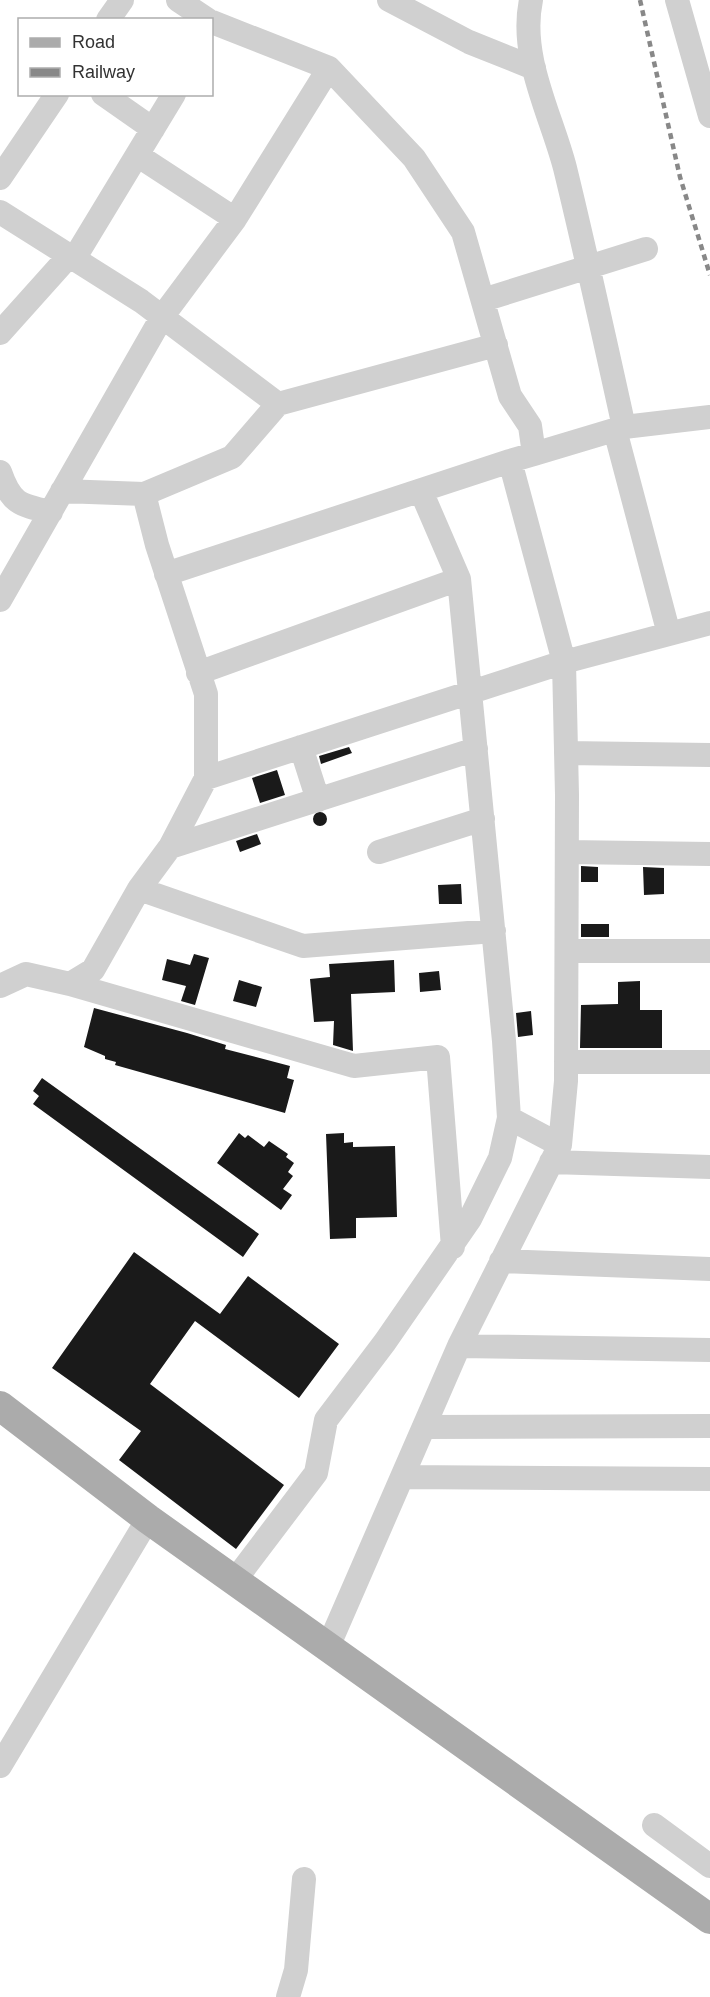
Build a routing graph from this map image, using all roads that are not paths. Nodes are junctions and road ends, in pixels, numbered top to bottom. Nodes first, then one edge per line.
1 (122, 0) edge
2 (177, 0) edge
3 (389, 0) edge
4 (531, 0) edge
5 (677, 0) edge
6 (109, 18) edge
7 (202, 18) edge
8 (213, 25) edge
9 (329, 68) junction
10 (534, 68) junction
11 (56, 96) edge
12 (106, 96) edge
13 (173, 96) edge
14 (710, 116) edge
15 (153, 129) junction
16 (137, 155) junction
17 (0, 178) edge
18 (0, 212) edge
19 (235, 219) junction
20 (646, 249) dead end
21 (72, 257) junction
22 (589, 266) junction
23 (483, 300) junction
24 (162, 317) junction
25 (0, 333) edge
26 (496, 345) junction
27 (278, 404) junction
28 (710, 417) edge
29 (619, 429) junction
30 (534, 454) junction
31 (510, 461) junction
32 (0, 472) edge
33 (421, 491) junction
34 (144, 494) junction
35 (56, 502) junction
36 (166, 574) junction
37 (459, 579) junction
38 (0, 600) edge
39 (710, 623) edge
40 (669, 634) junction
41 (564, 662) junction
42 (198, 673) junction
43 (471, 692) junction
44 (301, 747) junction
45 (476, 749) junction
46 (566, 753) junction
47 (710, 755) edge
48 (206, 778) junction
49 (318, 800) junction
50 (483, 819) junction
51 (170, 847) junction
52 (379, 852) dead end
53 (567, 852) junction
54 (710, 854) edge
55 (139, 889) junction
56 (494, 931) junction
57 (567, 951) junction
58 (710, 951) edge
59 (70, 984) junction
60 (0, 986) edge
61 (566, 1062) junction
62 (710, 1062) edge
63 (509, 1118) junction
64 (555, 1153) junction
65 (710, 1167) edge
66 (453, 1247) junction
67 (501, 1262) junction
68 (710, 1269) edge
69 (459, 1346) junction
70 (710, 1350) edge
71 (0, 1406) edge
72 (710, 1426) edge
73 (424, 1427) junction
74 (402, 1477) junction
75 (710, 1479) edge
76 (148, 1519) junction
77 (235, 1580) junction
78 (328, 1647) junction
79 (0, 1766) edge
80 (654, 1825) dead end
81 (710, 1866) edge
82 (304, 1879) dead end
83 (710, 1919) edge
84 (288, 1997) edge

1 - 6 street
2 - 7 street
3 - 10 street
4 - 10 street
5 - 14 street
8 - 9 street
9 - 19 street
9 - 23 street
10 - 22 street
11 - 17 street
12 - 15 street
13 - 15 street
15 - 16 street
16 - 19 street
16 - 21 street
18 - 21 street
19 - 24 street
20 - 22 street
21 - 24 street
21 - 25 street
22 - 23 street
22 - 29 street
23 - 26 street
24 - 27 street
24 - 35 street
26 - 27 street
26 - 30 street
27 - 34 street
28 - 29 street
29 - 30 street
29 - 40 street
30 - 31 street
31 - 33 street
31 - 41 street
32 - 35 street
33 - 36 street
33 - 37 street
34 - 35 street
34 - 36 street
35 - 38 street
36 - 42 street
37 - 42 street
37 - 43 street
39 - 40 street
40 - 41 street
41 - 43 street
41 - 46 street
42 - 48 street
43 - 44 street
43 - 45 street
44 - 48 street
44 - 49 street
45 - 49 street
45 - 50 street
46 - 47 street
46 - 53 street
48 - 51 street
49 - 51 street
50 - 52 street
50 - 56 street
51 - 55 street
53 - 54 street
53 - 57 street
55 - 56 street
55 - 59 street
56 - 63 street
57 - 58 street
57 - 61 street
59 - 60 street
59 - 66 street
61 - 62 street
61 - 64 street
63 - 64 street
63 - 66 street
64 - 65 street
64 - 67 street
66 - 77 street
67 - 68 street
67 - 69 street
69 - 70 street
69 - 73 street
71 - 76 main road
72 - 73 street
73 - 74 street
74 - 75 street
74 - 78 street
76 - 77 main road
76 - 79 street
77 - 78 main road
78 - 83 main road
80 - 81 street
82 - 84 street

